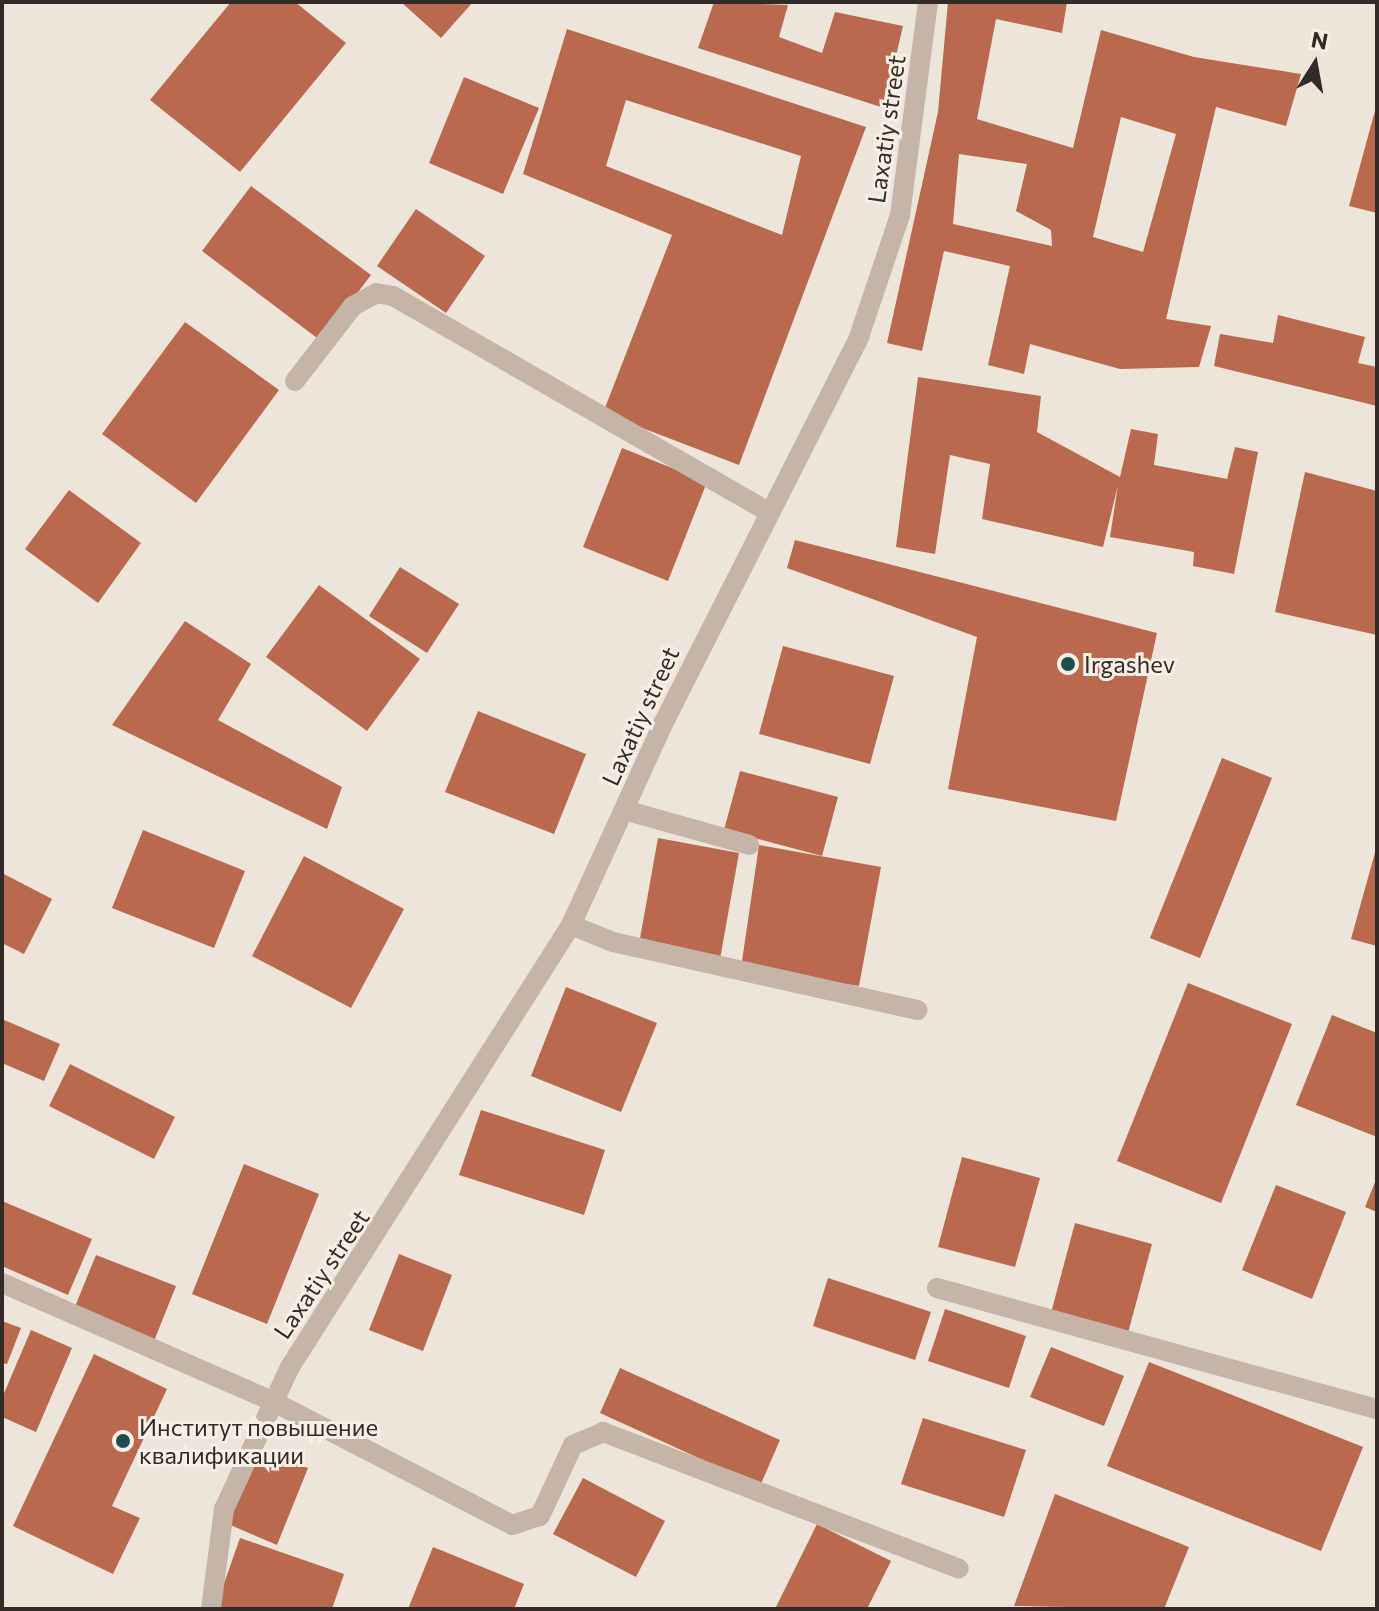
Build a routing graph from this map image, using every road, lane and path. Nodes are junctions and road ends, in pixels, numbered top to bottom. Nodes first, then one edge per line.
1 (928, 2) edge
2 (295, 381) dead end
3 (768, 512) junction
4 (624, 810) junction
5 (749, 845) dead end
6 (571, 925) junction
7 (917, 1010) dead end
8 (2, 1283) edge
9 (937, 1288) dead end
10 (274, 1402) junction
11 (1377, 1409) edge
12 (959, 1569) dead end
13 (211, 1609) edge

1 - 3 street, Laxatiy street
2 - 3 street
3 - 4 street, Laxatiy street
4 - 5 street
4 - 6 street, Laxatiy street
6 - 7 street
6 - 10 street, Laxatiy street
8 - 10 street
9 - 11 street
10 - 12 street
10 - 13 street, Laxatiy street

